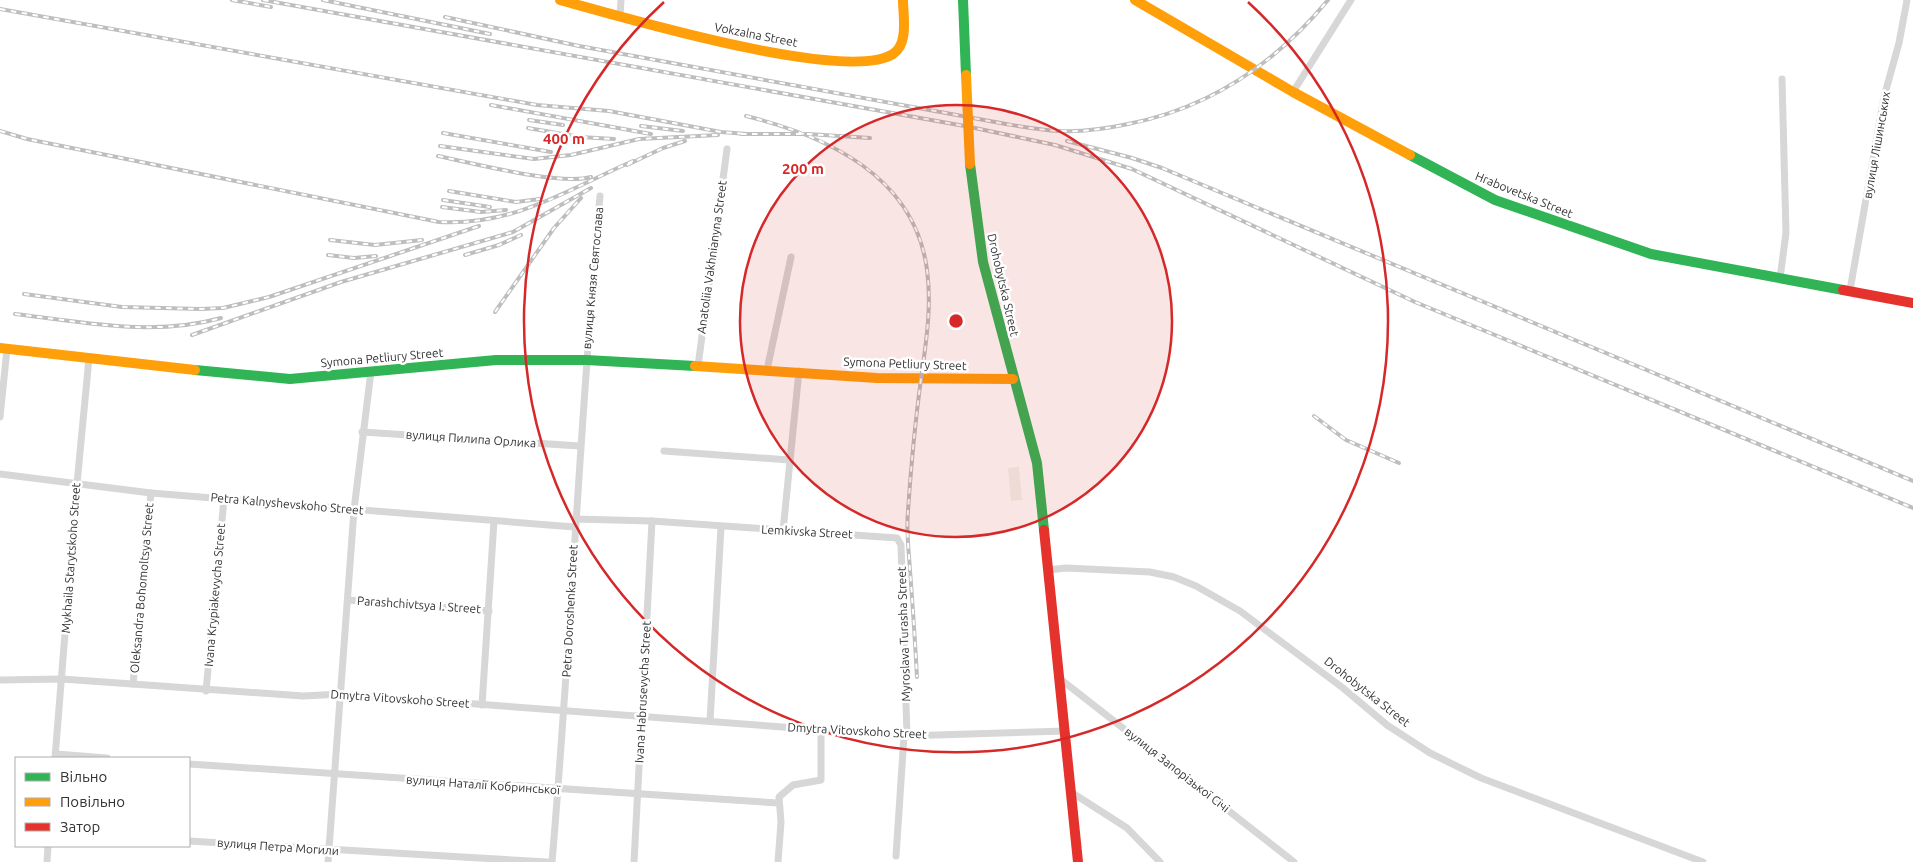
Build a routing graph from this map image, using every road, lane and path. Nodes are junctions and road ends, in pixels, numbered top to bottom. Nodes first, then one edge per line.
1 (560, 0) edge
2 (621, 0) edge
3 (903, 0) edge
4 (963, 0) edge
5 (1135, 0) edge
6 (1351, 0) edge
7 (1907, 0) edge
8 (620, 16) junction
9 (1782, 78) dead end
10 (1293, 92) junction
11 (727, 149) dead end
12 (600, 196) dead end
13 (791, 256) dead end
14 (1780, 278) junction
15 (1850, 290) junction
16 (1913, 303) edge
17 (3, 348) edge
18 (89, 358) junction
19 (586, 360) junction
20 (698, 366) junction
21 (767, 370) junction
22 (371, 371) junction
23 (799, 371) junction
24 (1013, 379) junction
25 (0, 416) edge
26 (362, 432) junction
27 (580, 446) junction
28 (664, 451) dead end
29 (790, 460) junction
30 (0, 474) edge
31 (77, 484) junction
32 (150, 492) junction
33 (224, 499) junction
34 (354, 510) junction
35 (576, 519) junction
36 (494, 521) junction
37 (652, 521) junction
38 (574, 527) junction
39 (721, 527) junction
40 (784, 531) junction
41 (892, 537) joint
42 (1048, 570) junction
43 (348, 600) junction
44 (489, 611) junction
45 (1060, 678) junction
46 (62, 679) junction
47 (0, 680) edge
48 (133, 684) junction
49 (206, 691) junction
50 (340, 694) junction
51 (482, 705) junction
52 (565, 712) junction
53 (641, 718) junction
54 (710, 721) junction
55 (821, 729) junction
56 (1065, 731) junction
57 (906, 736) junction
58 (55, 756) edge
59 (81, 757) edge
60 (190, 764) edge
61 (334, 775) junction
62 (558, 789) junction
63 (1071, 792) junction
64 (638, 794) junction
65 (778, 803) junction
66 (190, 841) edge
67 (48, 847) edge
68 (330, 850) junction
69 (896, 856) dead end
70 (47, 862) edge
71 (328, 862) edge
72 (547, 862) edge
73 (552, 862) edge
74 (634, 862) edge
75 (778, 862) edge
76 (1078, 862) edge
77 (1160, 862) edge
78 (1294, 862) edge
79 (1702, 862) edge

1 - 8 main road, Vokzalna Street
2 - 8 street
3 - 8 main road, Vokzalna Street
4 - 24 main road, Drohobytska Street, bridge
5 - 10 main road, Hrabovetska Street
6 - 10 street
7 - 15 street, вулиця Лішинських
9 - 14 street
10 - 14 main road, Hrabovetska Street
11 - 20 street, Anatoliia Vakhnianyna Street
12 - 19 street, вулиця Князя Святослава
13 - 21 street
14 - 15 main road, Hrabovetska Street
15 - 16 main road, Hrabovetska Street
17 - 18 main road, Symona Petliury Street
17 - 25 street
18 - 22 main road, Symona Petliury Street
18 - 31 street, Mykhaila Starytskoho Street
19 - 20 main road, Symona Petliury Street
19 - 22 main road, Symona Petliury Street
19 - 27 street, Petra Doroshenka Street
20 - 21 main road, Symona Petliury Street
21 - 23 main road, Symona Petliury Street
22 - 26 street
23 - 24 main road, Symona Petliury Street
23 - 29 street
24 - 42 main road, Drohobytska Street
26 - 27 street, вулиця Пилипа Орлика
26 - 34 street
27 - 35 street, Petra Doroshenka Street
28 - 29 street
29 - 40 street
30 - 31 street, Petra Kalnyshevskoho Street
31 - 32 street, Petra Kalnyshevskoho Street
31 - 46 street, Mykhaila Starytskoho Street
32 - 33 street, Petra Kalnyshevskoho Street
32 - 48 street, Oleksandra Bohomoltsya Street
33 - 34 street, Petra Kalnyshevskoho Street
33 - 49 street, Ivana Krypiakevycha Street
34 - 36 street, Petra Kalnyshevskoho Street
34 - 43 street
35 - 37 street, Lemkivska Street
35 - 38 street, Petra Doroshenka Street
36 - 38 street, Petra Kalnyshevskoho Street
36 - 44 street
37 - 39 street, Lemkivska Street
37 - 53 street, Ivana Habrusevycha Street
38 - 52 street, Petra Doroshenka Street
39 - 40 street, Lemkivska Street
39 - 54 street
40 - 41 street, Lemkivska Street
41 - 57 street, Myroslava Turasha Street
42 - 45 main road, Drohobytska Street
42 - 79 street, Drohobytska Street
43 - 44 street, Parashchivtsya I. Street
43 - 50 street
44 - 51 street
45 - 56 main road, Drohobytska Street
45 - 78 street, вулиця Запорізької Січі
46 - 47 street, Dmytra Vitovskoho Street
46 - 48 street, Dmytra Vitovskoho Street
46 - 58 street, Mykhaila Starytskoho Street
48 - 49 street, Dmytra Vitovskoho Street
49 - 50 street, Dmytra Vitovskoho Street
50 - 51 street, Dmytra Vitovskoho Street
50 - 61 street
51 - 52 street, Dmytra Vitovskoho Street
52 - 53 street, Dmytra Vitovskoho Street
52 - 62 street, Petra Doroshenka Street
53 - 54 street, Dmytra Vitovskoho Street
53 - 64 street, Ivana Habrusevycha Street
54 - 55 street, Dmytra Vitovskoho Street
55 - 57 street, Dmytra Vitovskoho Street
55 - 65 street
56 - 57 street, Dmytra Vitovskoho Street
56 - 63 main road, Drohobytska Street
57 - 69 street, Myroslava Turasha Street
58 - 59 street
60 - 61 street, вулиця Наталії Кобринської
61 - 62 street, вулиця Наталії Кобринської
61 - 68 street
62 - 64 street, вулиця Наталії Кобринської
62 - 73 street, Petra Doroshenka Street
63 - 76 main road, Drohobytska Street
63 - 77 street
64 - 65 street, вулиця Наталії Кобринської
64 - 74 street, Ivana Habrusevycha Street
65 - 75 street
66 - 68 street, вулиця Петра Могили
67 - 70 street
68 - 71 street
68 - 72 street, вулиця Петра Могили

